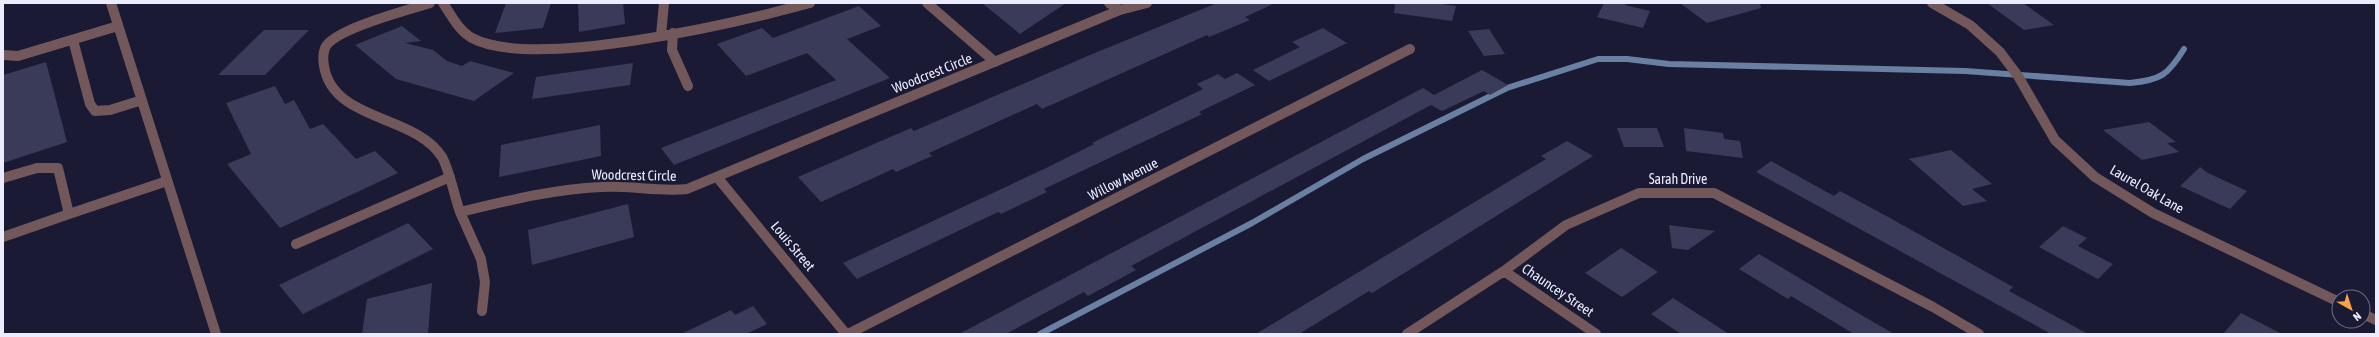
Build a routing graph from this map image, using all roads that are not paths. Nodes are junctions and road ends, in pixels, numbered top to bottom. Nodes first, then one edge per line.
1 (111, 3) edge
2 (430, 3) edge
3 (443, 3) edge
4 (664, 3) edge
5 (810, 3) edge
6 (927, 3) edge
7 (1109, 3) edge
8 (1147, 3) edge
9 (1932, 3) edge
10 (1120, 10) junction
11 (118, 26) junction
12 (673, 33) junction
13 (661, 35) junction
14 (73, 40) junction
15 (1410, 49) dead end
16 (3, 55) edge
17 (995, 62) junction
18 (688, 86) dead end
19 (142, 100) junction
20 (450, 177) junction
21 (717, 177) junction
22 (3, 178) edge
23 (168, 181) junction
24 (460, 212) junction
25 (69, 214) junction
26 (3, 237) edge
27 (296, 244) dead end
28 (1504, 271) junction
29 (2331, 298) edge
30 (482, 311) dead end
31 (216, 334) edge
32 (847, 334) edge
33 (1407, 334) edge
34 (1596, 334) edge
35 (1979, 334) edge

1 - 11 street
2 - 20 street
3 - 13 street
4 - 13 street
5 - 12 street
6 - 17 street, Woodcrest Circle
7 - 10 street
8 - 10 street
9 - 29 street, Laurel Oak Lane
10 - 17 street
11 - 14 street
11 - 19 street
12 - 13 street
12 - 18 street
14 - 16 street
14 - 19 street
15 - 32 street, Willow Avenue
17 - 21 street, Woodcrest Circle
19 - 23 street
20 - 24 street
20 - 27 street
21 - 24 street, Woodcrest Circle
21 - 32 street, Louis Street
22 - 25 street
23 - 25 street
23 - 31 street
24 - 30 street
25 - 26 street
28 - 33 street, Sarah Drive
28 - 34 street, Chauncey Street
28 - 35 street, Sarah Drive

